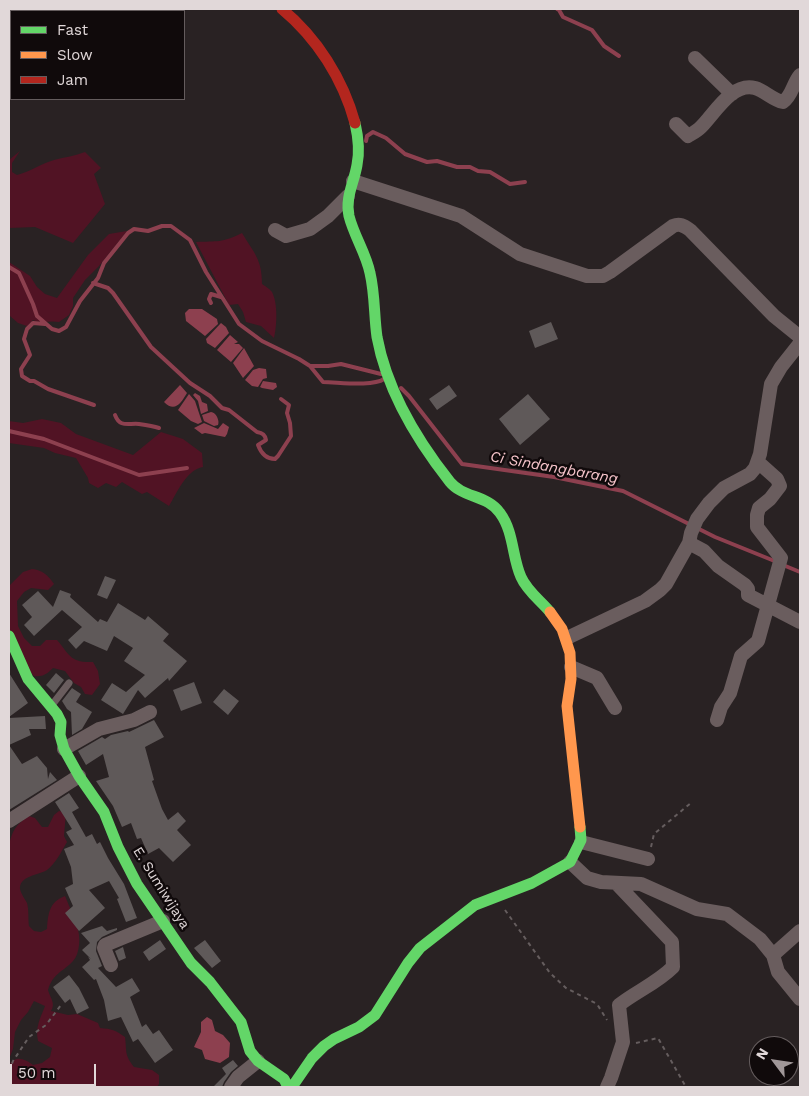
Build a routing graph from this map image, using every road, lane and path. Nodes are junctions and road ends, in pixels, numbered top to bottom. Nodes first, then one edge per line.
1 (282, 9) edge
2 (696, 58) dead end
3 (800, 75) edge
4 (732, 94) junction
5 (676, 124) dead end
6 (353, 181) junction
7 (348, 196) junction
8 (275, 230) dead end
9 (800, 337) edge
10 (800, 343) edge
11 (758, 462) junction
12 (690, 538) junction
13 (767, 605) junction
14 (800, 622) edge
15 (9, 636) edge
16 (567, 638) junction
17 (571, 667) junction
18 (69, 683) dead end
19 (51, 705) junction
20 (615, 708) dead end
21 (150, 712) dead end
22 (717, 720) dead end
23 (64, 749) junction
24 (79, 776) junction
25 (692, 802) dead end
26 (9, 821) edge
27 (581, 842) junction
28 (648, 859) joint
29 (570, 862) junction
30 (616, 883) junction
31 (498, 897) junction
32 (163, 922) junction
33 (800, 931) edge
34 (773, 955) junction
35 (111, 965) dead end
36 (799, 995) edge
37 (61, 1006) dead end
38 (609, 1026) dead end
39 (634, 1044) dead end
40 (258, 1061) junction
41 (9, 1071) edge
42 (231, 1087) edge
43 (290, 1087) edge
44 (606, 1087) edge
45 (686, 1087) edge

1 - 6 street
2 - 4 street
3 - 4 street
4 - 5 street
6 - 7 street
6 - 9 street
7 - 8 street
7 - 16 street
10 - 11 street
11 - 12 street
11 - 13 street
12 - 13 street
12 - 16 street
13 - 14 street
13 - 22 street
15 - 19 street, E. Sumiwijaya
16 - 17 street
17 - 20 street
17 - 27 street
18 - 19 lane
19 - 23 street, E. Sumiwijaya
21 - 23 street
23 - 24 street, E. Sumiwijaya
24 - 26 street
24 - 32 street, E. Sumiwijaya
25 - 28 path
27 - 28 street
27 - 29 street
29 - 30 street
29 - 31 street
30 - 34 street
30 - 44 street
31 - 38 path
31 - 43 street
32 - 35 street
32 - 40 street, E. Sumiwijaya
33 - 34 street
34 - 36 street
37 - 41 path
39 - 45 path
40 - 42 street
40 - 43 street, E. Sumiwijaya

